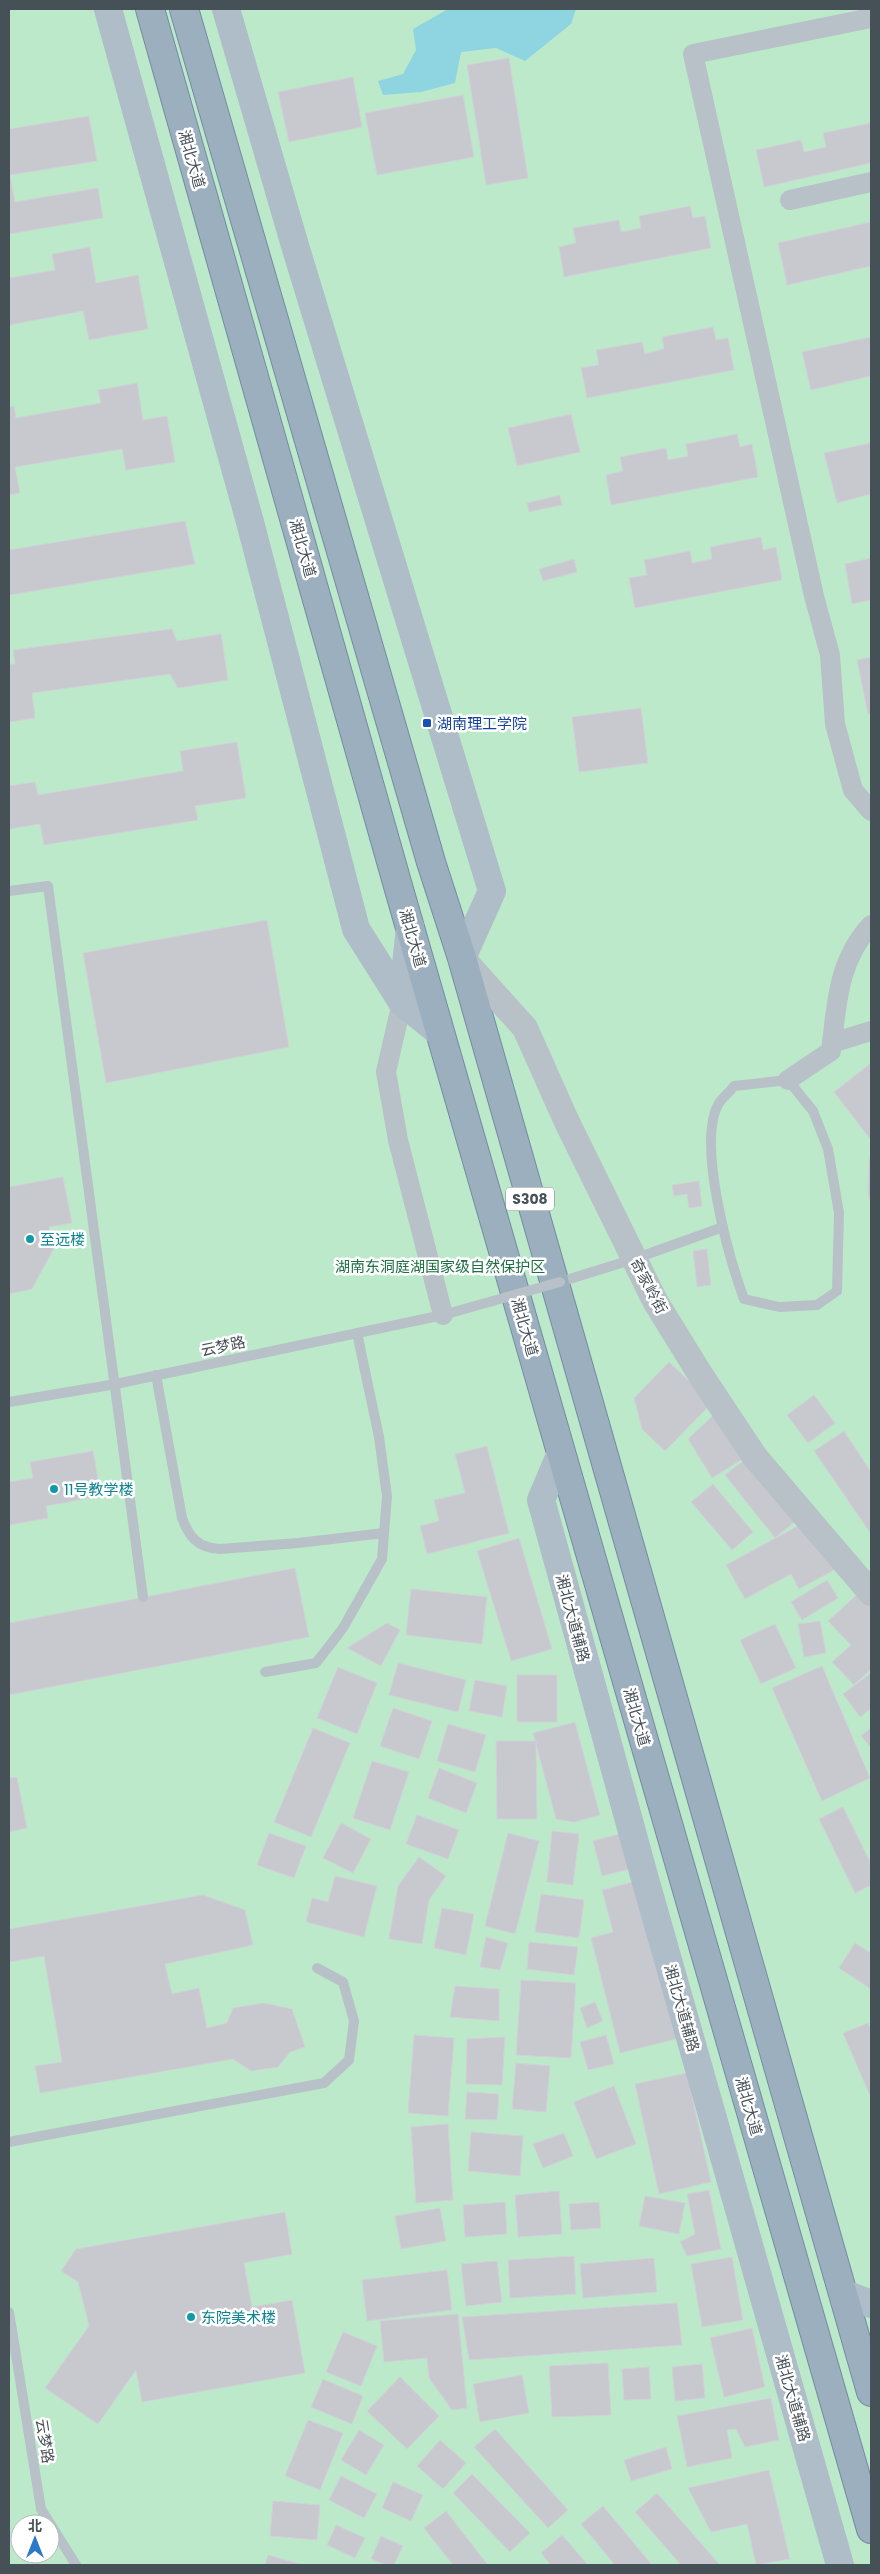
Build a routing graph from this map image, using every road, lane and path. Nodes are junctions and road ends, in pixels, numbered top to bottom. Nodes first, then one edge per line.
1 (108, 9) edge
2 (150, 9) edge
3 (184, 9) edge
4 (226, 9) edge
5 (871, 18) edge
6 (871, 182) edge
7 (790, 200) dead end
8 (871, 811) edge
9 (9, 891) edge
10 (410, 926) junction
11 (871, 926) edge
12 (462, 958) junction
13 (402, 1002) junction
14 (871, 1031) edge
15 (440, 1033) junction
16 (832, 1043) junction
17 (788, 1080) junction
18 (722, 1227) junction
19 (634, 1259) junction
20 (443, 1315) junction
21 (357, 1333) junction
22 (156, 1375) junction
23 (116, 1384) junction
24 (9, 1402) edge
25 (561, 1453) junction
26 (384, 1533) junction
27 (862, 1567) edge
28 (871, 1593) edge
29 (143, 1597) dead end
30 (265, 1672) dead end
31 (317, 1968) dead end
32 (9, 2142) edge
33 (843, 2293) junction
34 (871, 2304) edge
35 (9, 2312) edge
36 (871, 2392) edge
37 (871, 2529) edge
38 (76, 2565) edge
39 (840, 2565) edge

1 - 13 main road
2 - 10 highway, 湘北大道 / S308
3 - 12 highway, S308
4 - 12 main road
5 - 8 street
6 - 7 street
9 - 23 lane
10 - 13 main road
10 - 15 highway, 湘北大道 / S308
11 - 16 street
12 - 19 street, 奇家岭街
12 - 33 highway, S308
13 - 15 main road
13 - 20 street
14 - 16 street
15 - 25 highway, 湘北大道 / S308
16 - 17 street
17 - 18 lane
17 - 18 lane
18 - 19 lane, 云梦路
19 - 20 lane, 云梦路, bridge
19 - 27 street, 奇家岭街
20 - 21 lane, 云梦路
21 - 22 lane, 云梦路
21 - 26 lane
22 - 23 lane, 云梦路
22 - 26 lane
23 - 24 lane, 云梦路
23 - 29 lane
25 - 37 highway, 湘北大道 / S308
25 - 39 main road, 湘北大道辅路
26 - 30 lane
27 - 28 street, 奇家岭街
31 - 32 lane
33 - 34 main road
33 - 36 highway, S308
35 - 38 lane, 云梦路

